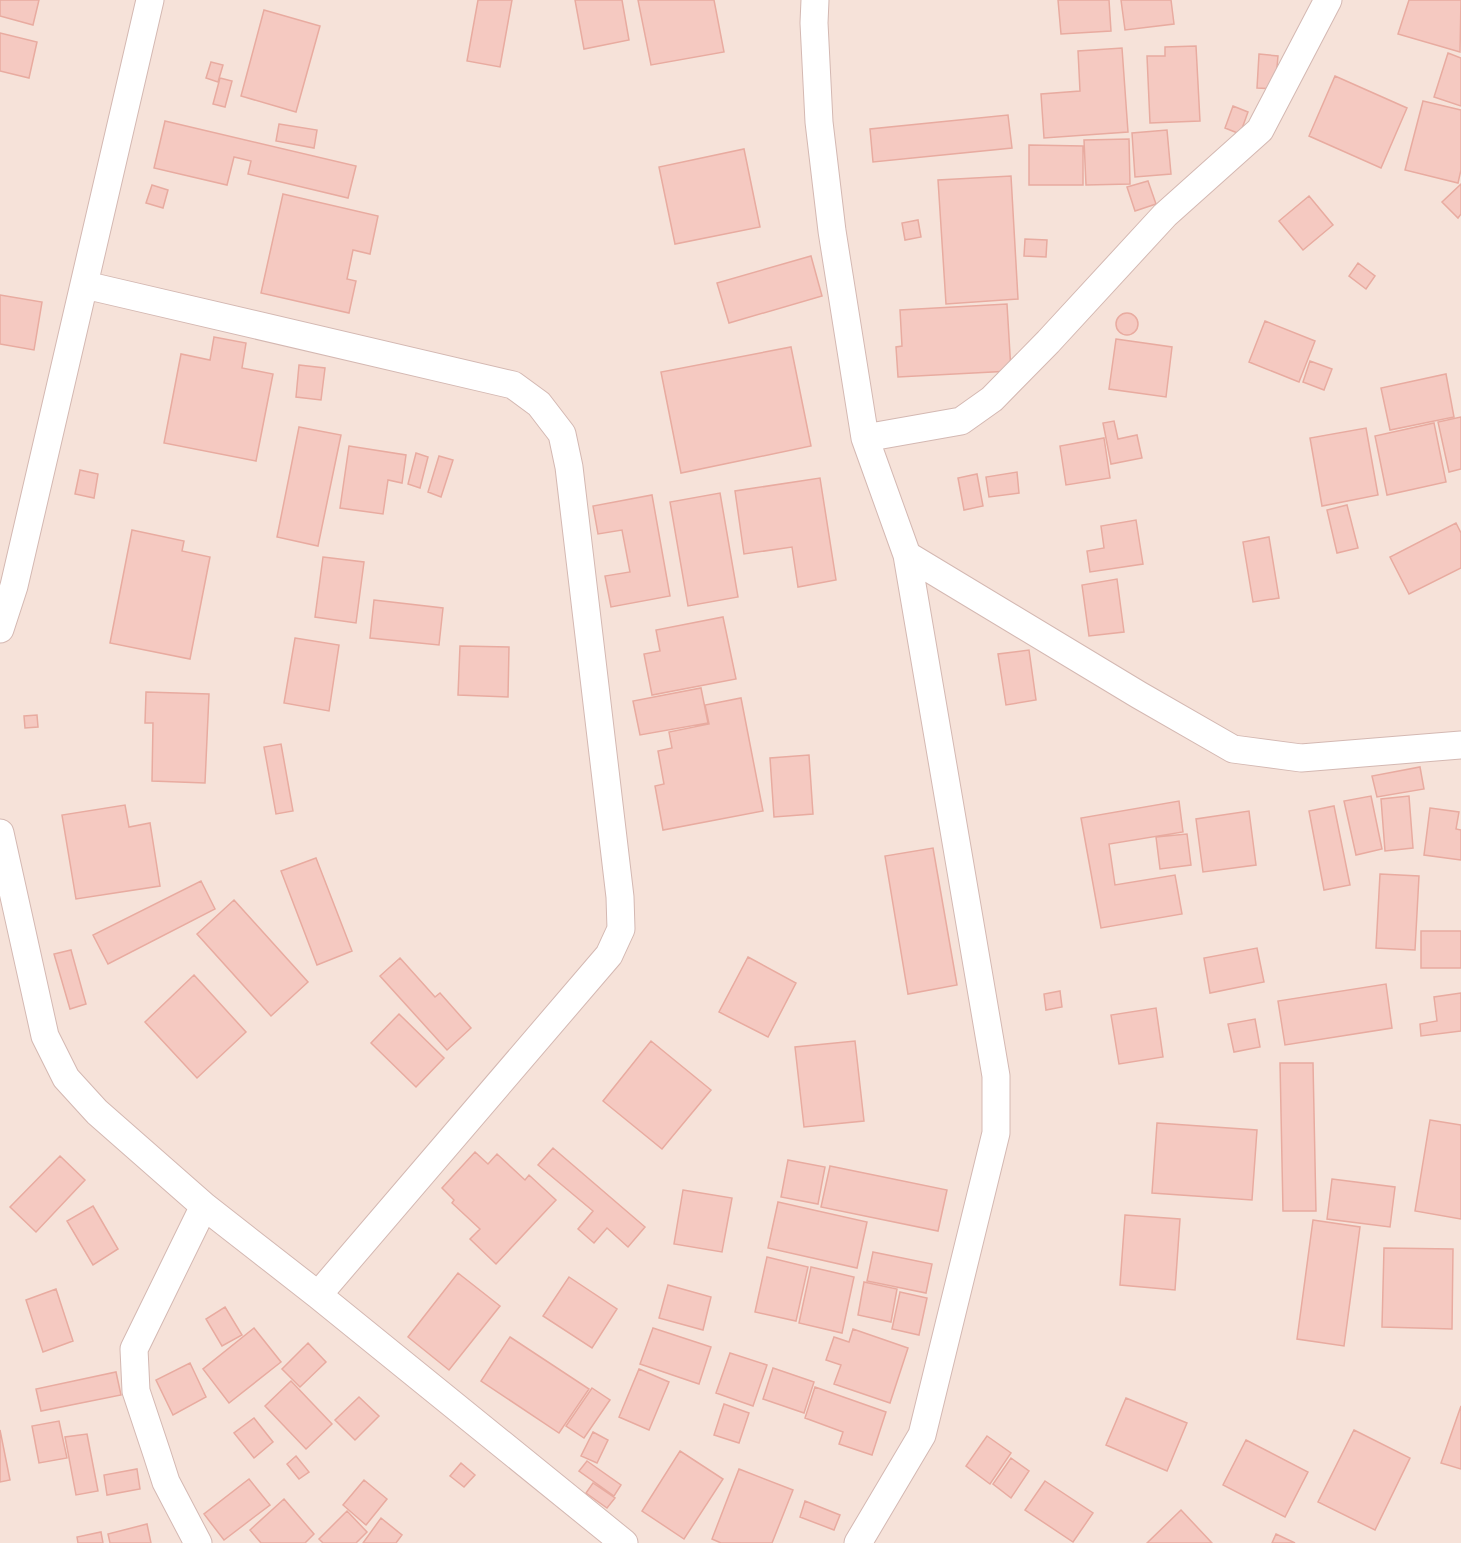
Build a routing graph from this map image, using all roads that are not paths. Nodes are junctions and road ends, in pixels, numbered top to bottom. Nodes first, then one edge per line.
1 (150, 0) edge
2 (815, 0) edge
3 (1328, 0) edge
4 (85, 285) junction
5 (865, 438) junction
6 (907, 555) junction
7 (0, 629) edge
8 (1461, 745) edge
9 (0, 833) edge
10 (204, 1206) junction
11 (318, 1295) junction
12 (198, 1543) edge
13 (624, 1543) edge
14 (858, 1543) edge

1 - 4 street
2 - 5 street
3 - 5 street
4 - 7 street
4 - 11 street
5 - 6 street
6 - 8 street
6 - 14 street
9 - 10 street
10 - 11 street
10 - 12 street
11 - 13 street

